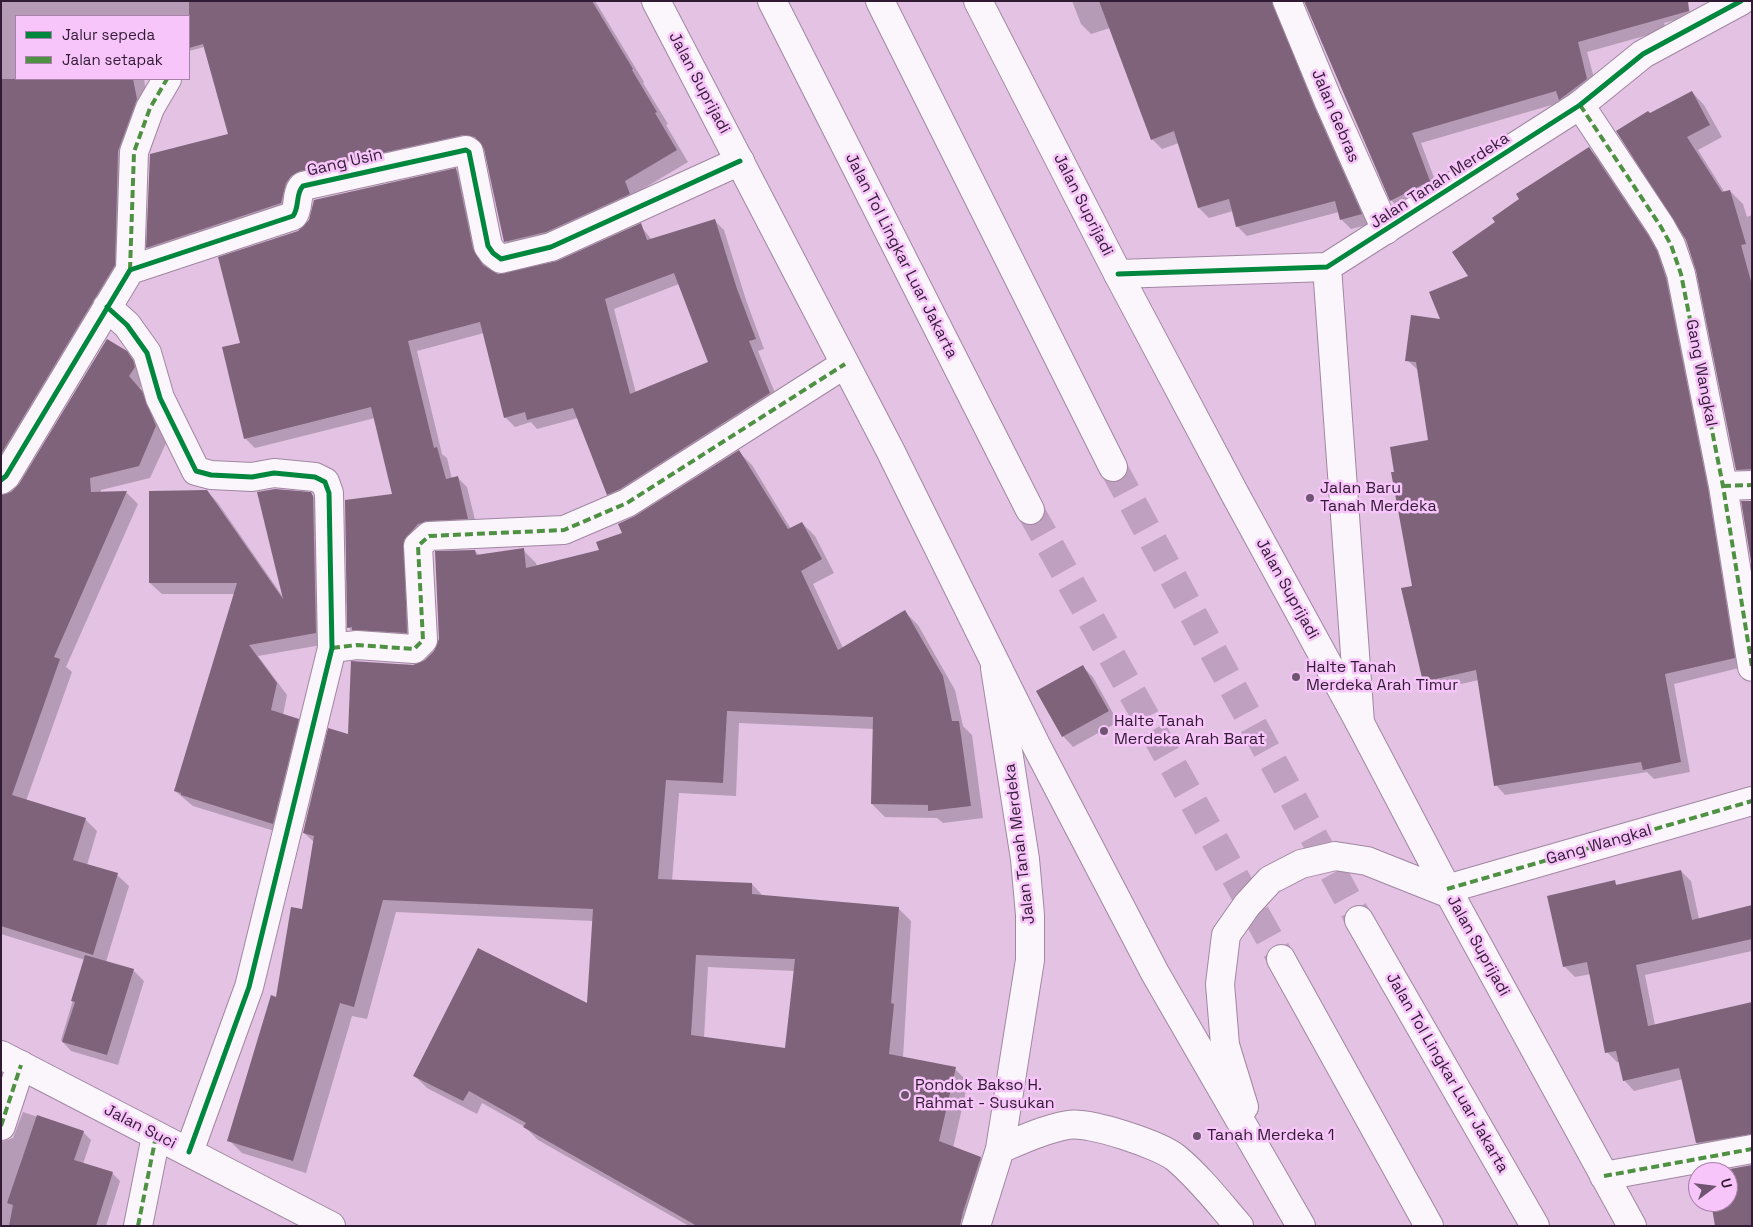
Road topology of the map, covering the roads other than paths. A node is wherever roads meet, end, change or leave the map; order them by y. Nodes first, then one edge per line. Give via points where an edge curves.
1 (656, 1) edge
2 (772, 1) edge
3 (880, 1) edge
4 (978, 1) edge
5 (1287, 1) edge
6 (1741, 1) edge
7 (167, 80) edge
8 (1580, 105) junction
9 (740, 161) junction
10 (1386, 230) junction
11 (1327, 268) junction
12 (130, 270) junction
13 (1118, 274) junction
14 (107, 307) junction
15 (846, 364) junction
16 (1113, 466) tunnel mouth
17 (1, 480) edge
18 (1752, 485) edge
19 (1723, 486) junction
20 (1030, 510) tunnel mouth
21 (332, 648) junction
22 (993, 657) junction
23 (1752, 667) edge
24 (1360, 723) junction
25 (1752, 801) edge
26 (1448, 892) junction
27 (1358, 920) tunnel mouth
28 (1281, 959) tunnel mouth
29 (11, 1060) edge
30 (1, 1126) edge
31 (156, 1136) junction
32 (1752, 1149) edge
33 (1000, 1150) junction
34 (1258, 1151) junction
35 (189, 1152) junction
36 (1604, 1176) junction
37 (138, 1226) edge
38 (331, 1226) edge
39 (976, 1226) edge
40 (1239, 1226) edge
41 (1301, 1226) edge
42 (1428, 1226) edge
43 (1535, 1226) edge
44 (1632, 1226) edge

1 - 9 main road, Jalan Suprijadi
2 - 20 main road, Jalan Tol Lingkar Luar Jakarta
3 - 16 main road
4 - 13 main road, Jalan Suprijadi
5 - 10 main road, Jalan Gebras
6 - 8 main road, Jalan Tanah Merdeka via 1643,54
7 - 12 main road via 150,108 134,152
8 - 10 main road, Jalan Tanah Merdeka
8 - 19 main road, Gang Wangkal via 1662,226 1671,245 1681,274
9 - 12 main road, Gang Usin via 551,247 501,259 488,246 469,152 464,150 302,186 293,216
9 - 15 main road, Jalan Suprijadi
10 - 11 main road, Jalan Tanah Merdeka
11 - 13 main road
11 - 24 main road
12 - 14 main road
13 - 24 main road, Jalan Suprijadi
14 - 17 main road
14 - 21 main road via 147,352 160,398 196,471 252,477 274,473 315,477 325,482 329,493
15 - 21 main road via 627,503 564,530 429,536 418,546 423,640 414,649 357,645
15 - 22 main road, Jalan Suprijadi
18 - 19 main road
19 - 23 main road, Gang Wangkal
21 - 35 main road via 249,987
22 - 33 main road, Jalan Tanah Merdeka via 1015,789 1030,915 1030,960
22 - 34 main road, Jalan Suprijadi via 1154,973
24 - 26 main road, Jalan Suprijadi
25 - 26 main road, Gang Wangkal
26 - 34 main road via 1367,861 1335,856 1301,864 1270,880 1247,905 1226,935 1220,984 1225,1045
26 - 36 main road, Jalan Suprijadi
27 - 43 main road, Jalan Tol Lingkar Luar Jakarta
28 - 42 main road
29 - 30 main road
29 - 31 main road, Jalan Suci
31 - 35 main road, Jalan Suci
31 - 37 main road
32 - 36 main road
33 - 39 main road, Jalan Tanah Merdeka
33 - 40 main road via 1070,1124 1116,1131 1175,1157
34 - 41 main road, Jalan Suprijadi
35 - 38 main road, Jalan Suci
36 - 44 main road, Jalan Suprijadi

